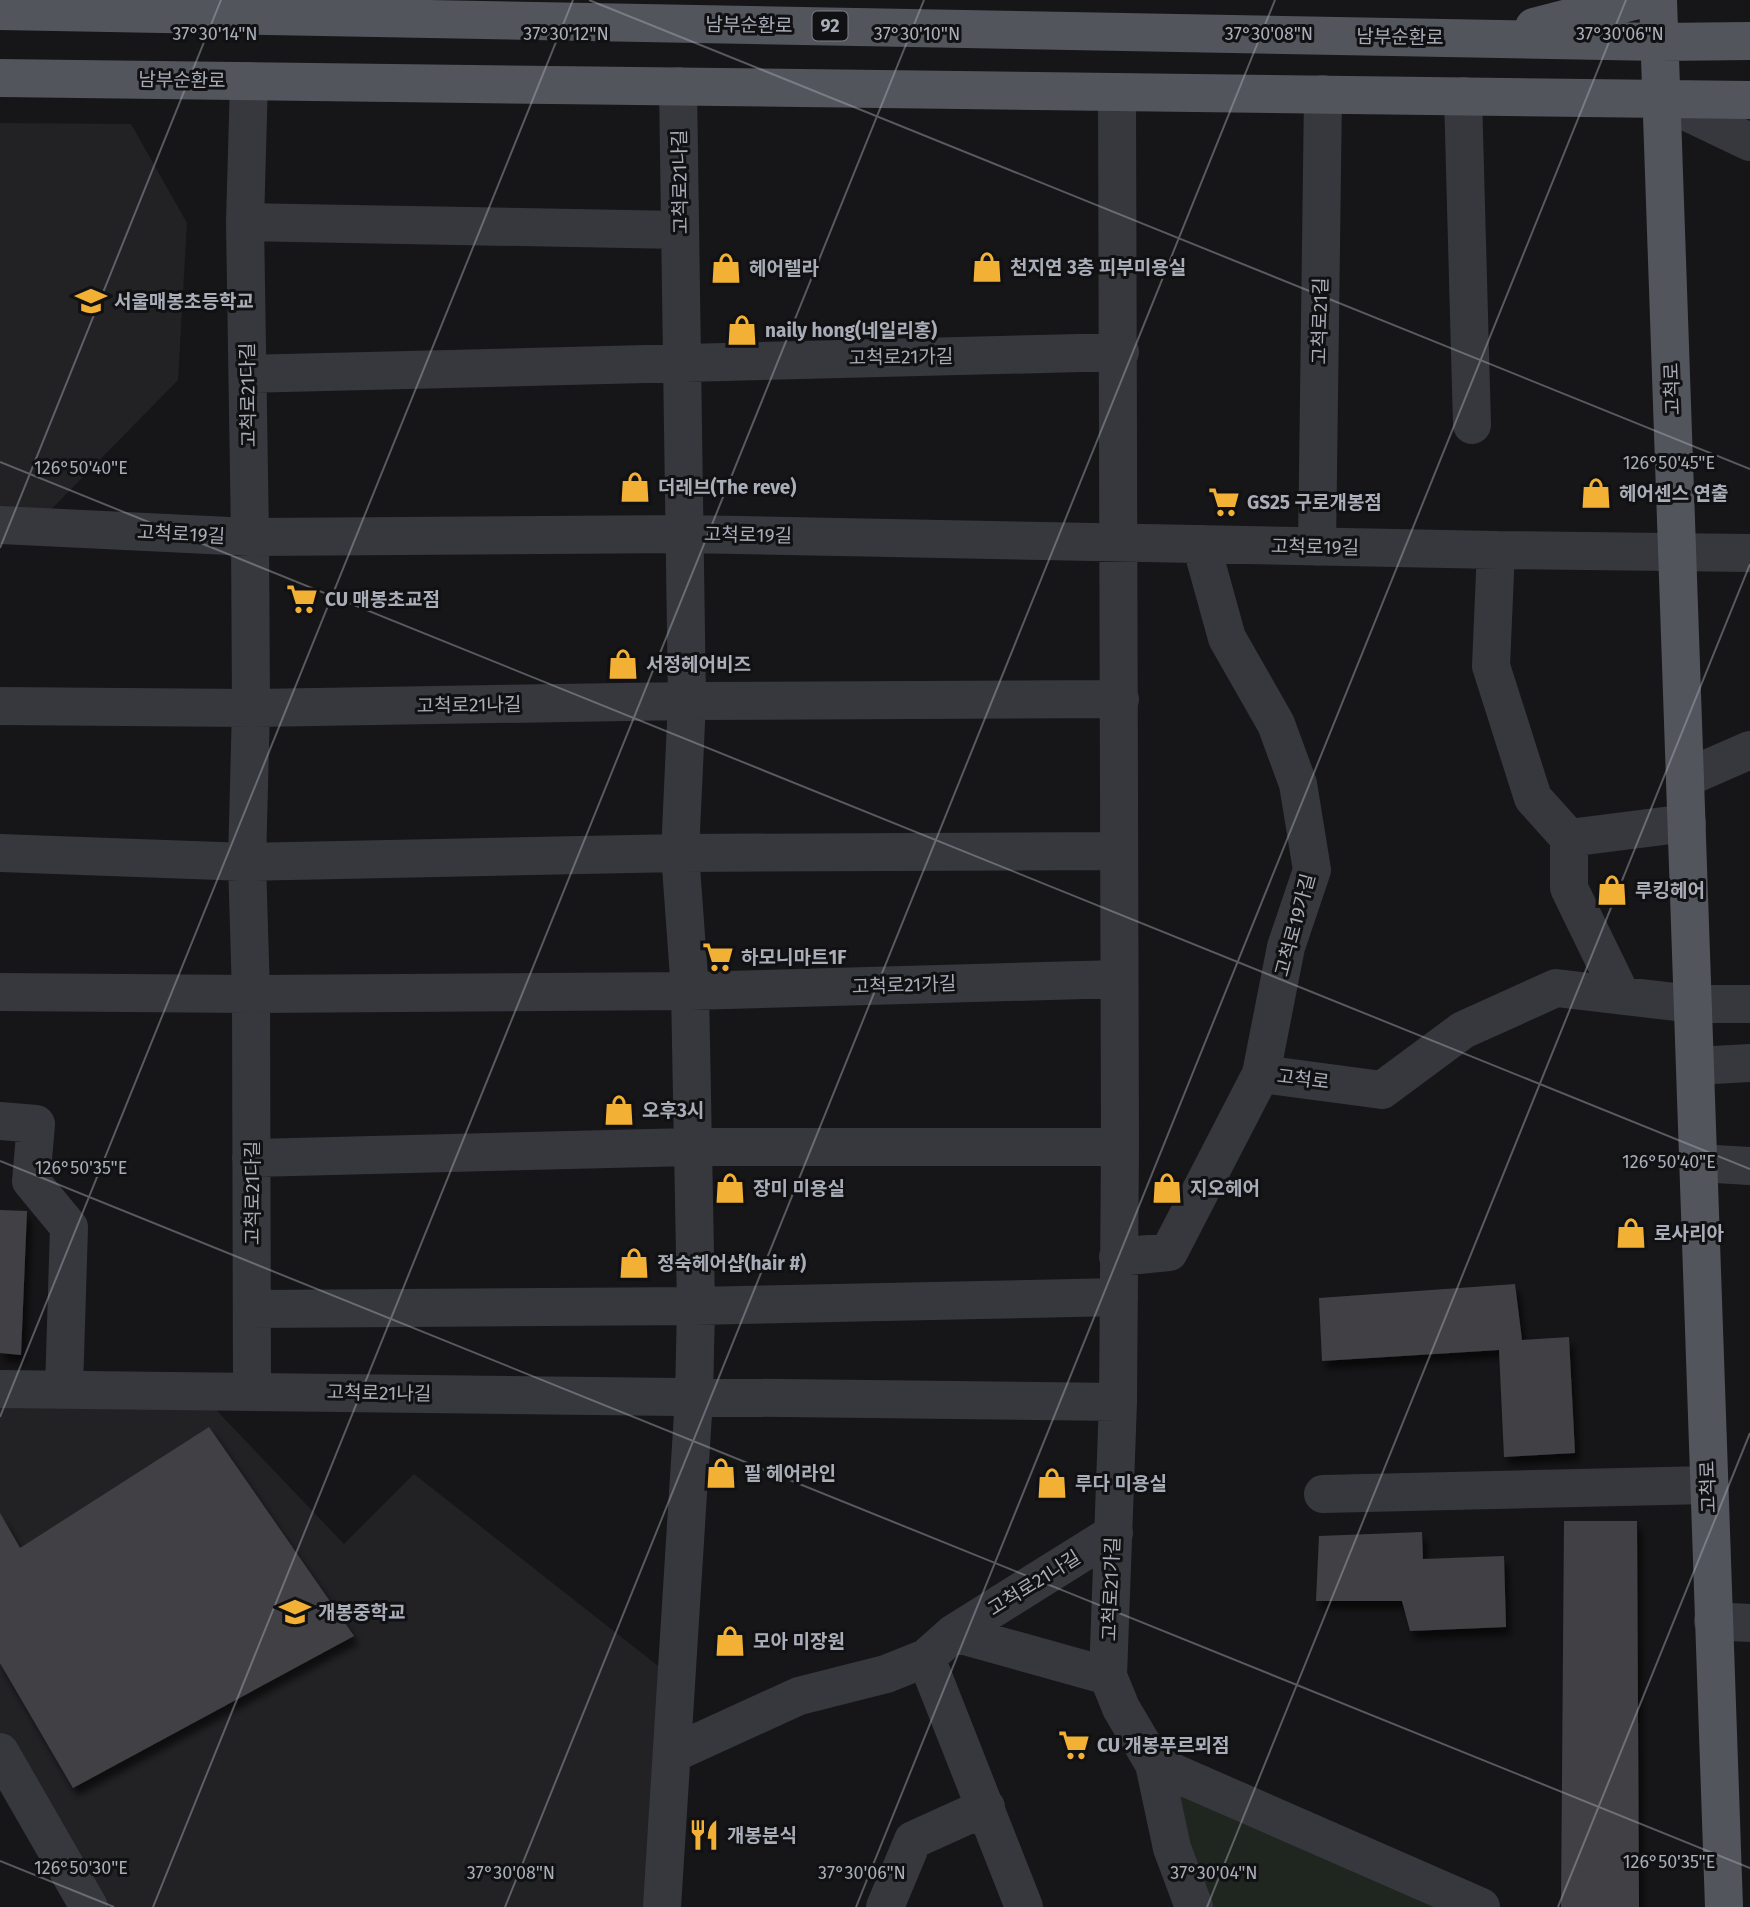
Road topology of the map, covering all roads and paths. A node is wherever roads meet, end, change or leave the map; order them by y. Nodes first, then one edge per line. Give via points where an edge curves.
1 (1637, 0) edge
2 (1658, 0) edge
3 (0, 11) edge
4 (1489, 39) junction
5 (1750, 41) edge
6 (1660, 42) junction
7 (0, 78) edge
8 (249, 81) junction
9 (678, 86) junction
10 (1117, 92) junction
11 (1323, 94) junction
12 (1463, 96) junction
13 (1660, 99) junction
14 (1750, 100) edge
15 (1750, 142) edge
16 (245, 222) junction
17 (680, 230) junction
18 (1120, 352) junction
19 (682, 362) junction
20 (248, 374) junction
21 (1472, 425) dead end
22 (0, 525) edge
23 (685, 534) junction
24 (250, 537) junction
25 (1119, 543) junction
26 (1201, 544) junction
27 (1317, 547) junction
28 (1496, 550) junction
29 (1750, 553) edge
30 (1679, 554) junction
31 (1119, 699) junction
32 (687, 701) junction
33 (0, 706) edge
34 (251, 708) junction
35 (1750, 750) edge
36 (1686, 778) junction
37 (1687, 822) junction
38 (1569, 838) junction
39 (1119, 852) junction
40 (0, 853) edge
41 (680, 853) junction
42 (247, 862) junction
43 (1119, 979) junction
44 (690, 991) junction
45 (0, 992) edge
46 (251, 994) junction
47 (1620, 995) junction
48 (1693, 1004) junction
49 (1750, 1004) edge
50 (1750, 1063) edge
51 (1695, 1066) junction
52 (1261, 1074) junction
53 (0, 1121) edge
54 (691, 1147) junction
55 (1120, 1147) junction
56 (251, 1158) junction
57 (1698, 1163) junction
58 (1750, 1166) edge
59 (1118, 1257) junction
60 (1119, 1297) junction
61 (696, 1306) junction
62 (252, 1309) junction
63 (0, 1388) edge
64 (64, 1389) junction
65 (252, 1392) junction
66 (694, 1398) junction
67 (1118, 1402) junction
68 (1708, 1485) junction
69 (1323, 1494) dead end
70 (1114, 1533) junction
71 (1731, 1622) edge
72 (954, 1633) junction
73 (926, 1658) junction
74 (1108, 1676) junction
75 (0, 1752) edge
76 (672, 1754) junction
77 (1154, 1764) junction
78 (986, 1807) junction
79 (89, 1907) edge
80 (662, 1907) edge
81 (886, 1907) edge
82 (1024, 1907) edge
83 (1194, 1907) edge
84 (1481, 1907) edge
85 (1724, 1907) edge

1 - 4 main road
2 - 6 main road, 고척로
3 - 4 main road, 남부순환로 / 92
4 - 6 main road, 남부순환로 / 92
5 - 6 main road, 남부순환로 / 92
6 - 13 main road, 고척로
7 - 8 main road, 남부순환로
8 - 9 main road, 남부순환로
8 - 16 street, 고척로21다길
9 - 10 main road, 남부순환로
9 - 17 street, 고척로21나길
10 - 11 main road, 남부순환로
10 - 18 street, 고척로21가길
11 - 12 main road, 남부순환로
11 - 27 street, 고척로21길
12 - 13 main road, 남부순환로
12 - 21 street
13 - 14 main road, 남부순환로
13 - 15 street
13 - 30 main road, 고척로
16 - 17 street
16 - 20 street, 고척로21다길
17 - 19 street, 고척로21나길
18 - 19 street, 고척로21가길
18 - 25 street, 고척로21가길
19 - 20 street
19 - 23 street, 고척로21나길
20 - 24 street, 고척로21다길
22 - 24 street, 고척로19길
23 - 24 street, 고척로19길
23 - 25 street, 고척로19길
23 - 32 street, 고척로21나길
24 - 34 street, 고척로21다길
25 - 26 street, 고척로19길
25 - 31 street, 고척로21가길
26 - 27 street, 고척로19길
26 - 52 street, 고척로19가길 via 1227,638 1276,724 1298,784 1312,870 1286,947
27 - 28 street, 고척로19길
28 - 30 street, 고척로19길
28 - 38 street via 1490,666 1533,798
29 - 30 street, 고척로19길
30 - 36 main road, 고척로
31 - 32 street
31 - 39 street, 고척로21가길
32 - 34 street, 고척로21나길
32 - 41 street, 고척로21나길
33 - 34 street
34 - 42 street, 고척로21다길
35 - 36 street
36 - 37 main road, 고척로
37 - 38 street
37 - 48 main road, 고척로
38 - 47 street via 1569,888
39 - 41 street
39 - 43 street, 고척로21가길
40 - 42 street
41 - 42 street
41 - 44 street, 고척로21나길
42 - 46 street, 고척로21다길
43 - 44 street, 고척로21가길
43 - 55 street, 고척로21가길
44 - 46 street
44 - 54 street, 고척로21나길
45 - 46 street
46 - 56 street, 고척로21다길
47 - 48 street, 고척로
47 - 52 street, 고척로 via 1556,988 1463,1030 1382,1090
48 - 49 street
48 - 51 main road, 고척로
50 - 51 street
51 - 57 main road, 고척로
52 - 59 street, 고척로19가길 via 1169,1252
53 - 64 street via 36,1124 31,1181 69,1227
54 - 55 street
54 - 56 street
54 - 61 street, 고척로21나길
55 - 59 street, 고척로21가길
56 - 62 street, 고척로21다길
57 - 58 street
57 - 68 main road, 고척로
59 - 60 street, 고척로21가길
60 - 61 street
60 - 67 street, 고척로21가길
61 - 62 street
61 - 66 street, 고척로21나길
62 - 65 street, 고척로21다길
63 - 64 street, 고척로21나길
64 - 65 street, 고척로21나길
65 - 66 street, 고척로21나길
66 - 67 street
66 - 76 street, 고척로21나길
67 - 70 street, 고척로21가길
68 - 69 street
68 - 71 main road, 고척로
70 - 72 street, 고척로21나길
70 - 74 street, 고척로21가길
71 - 85 main road, 고척로
72 - 73 street, 고척로21나길
72 - 74 street, 고척로21나길
73 - 76 street, 고척로21나길 via 886,1674 799,1696
73 - 78 street
74 - 77 street, 고척로21가길
75 - 79 street
76 - 80 street, 고척로21나길
77 - 83 street, 고척로21가길 via 1172,1848
77 - 84 street
78 - 81 street via 913,1840
78 - 82 street

